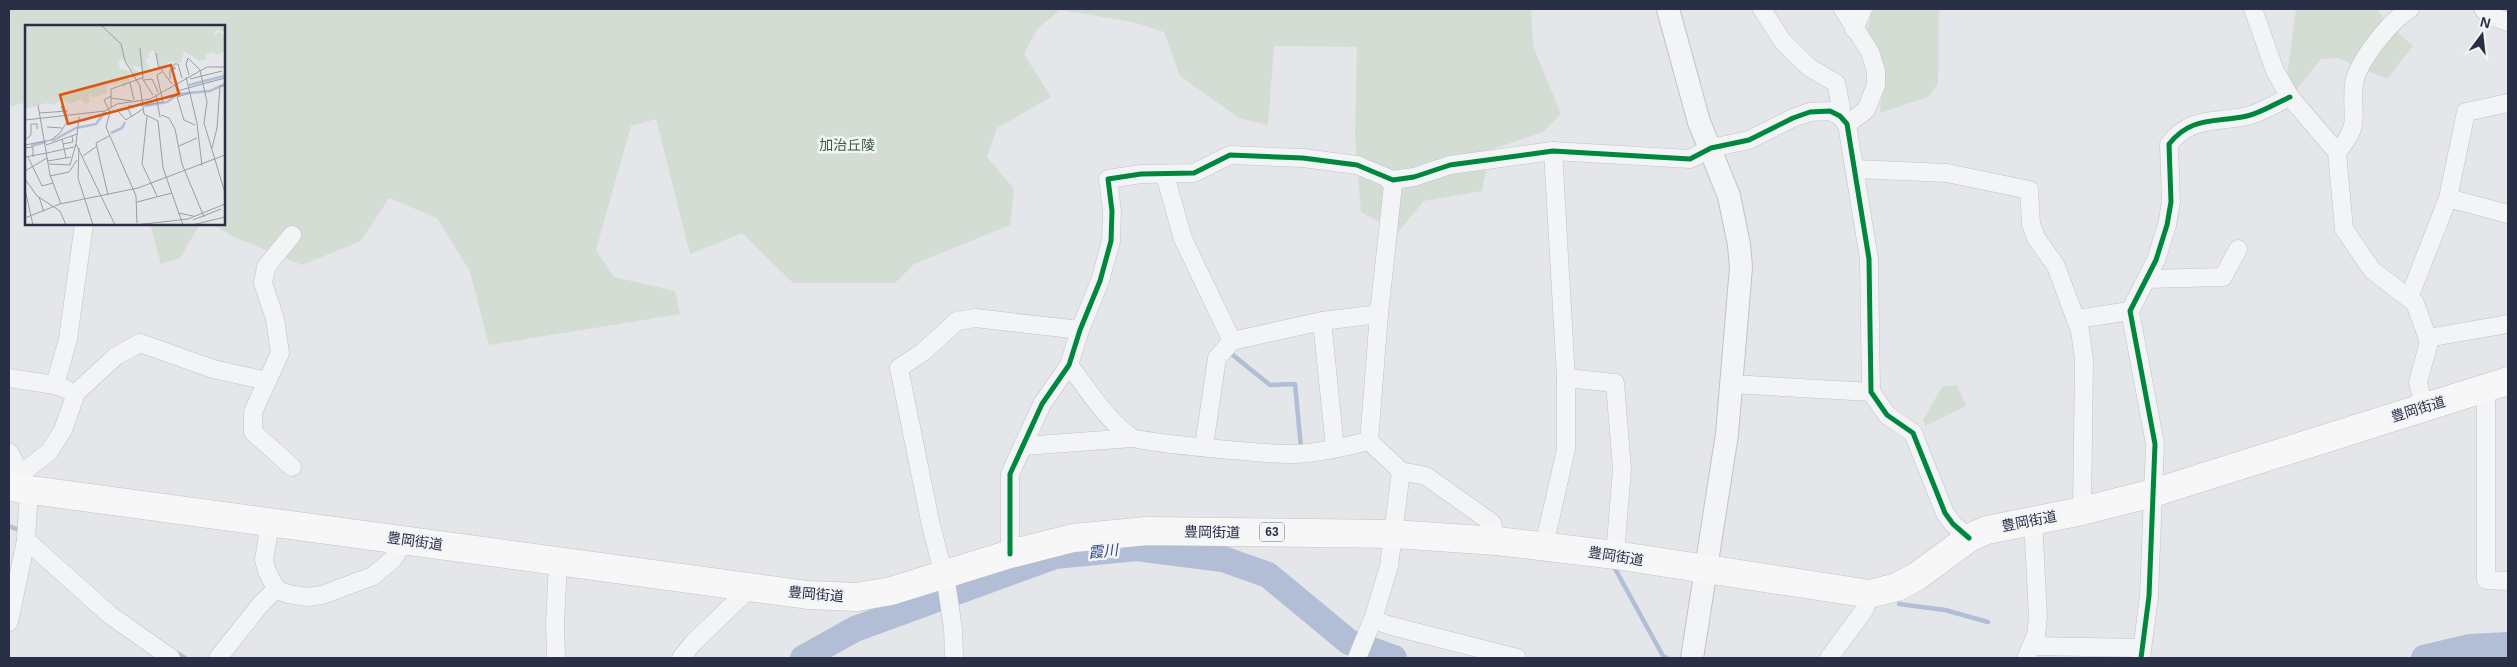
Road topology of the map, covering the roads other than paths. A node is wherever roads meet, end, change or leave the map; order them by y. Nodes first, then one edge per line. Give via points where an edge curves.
1 (1668, 9) edge
2 (1762, 9) edge
3 (1843, 9) edge
4 (1863, 9) edge
5 (2253, 9) edge
6 (2410, 9) edge
7 (2483, 9) edge
8 (2508, 22) edge
9 (1854, 29) junction
10 (2290, 97) junction
11 (2508, 103) edge
12 (1843, 120) junction
13 (1711, 148) junction
14 (1553, 151) junction
15 (2337, 152) junction
16 (1854, 169) junction
17 (1165, 175) junction
18 (1388, 179) junction
19 (2448, 198) junction
20 (2508, 214) edge
21 (84, 225) edge
22 (292, 235) dead end
23 (2238, 249) dead end
24 (2147, 279) junction
25 (2409, 298) junction
26 (2130, 311) junction
27 (1378, 314) junction
28 (2077, 320) junction
29 (1322, 322) junction
30 (2508, 324) edge
31 (1080, 330) junction
32 (2427, 338) junction
33 (1232, 341) junction
34 (1069, 365) junction
35 (9, 378) edge
36 (1566, 378) junction
37 (267, 381) junction
38 (1731, 384) junction
39 (55, 385) junction
40 (2497, 385) edge
41 (1871, 392) junction
42 (76, 393) junction
43 (2424, 408) junction
44 (1132, 438) junction
45 (1369, 442) junction
46 (1024, 446) junction
47 (1204, 446) junction
48 (1336, 448) junction
49 (9, 452) edge
50 (292, 467) dead end
51 (1401, 471) junction
52 (19, 484) edge
53 (2153, 493) junction
54 (2082, 511) junction
55 (2033, 520) junction
56 (270, 523) junction
57 (1394, 534) junction
58 (1969, 538) junction
59 (26, 540) junction
60 (406, 540) junction
61 (1497, 540) junction
62 (1544, 546) junction
63 (1010, 554) junction
64 (1615, 555) junction
65 (558, 562) junction
66 (1707, 570) junction
67 (2508, 581) edge
68 (945, 582) junction
69 (749, 586) junction
70 (276, 589) junction
71 (1870, 594) junction
72 (1373, 619) junction
73 (9, 622) edge
74 (2029, 652) edge
75 (2142, 653) edge
76 (171, 658) edge
77 (218, 658) edge
78 (556, 658) edge
79 (681, 658) edge
80 (954, 658) edge
81 (1358, 658) edge
82 (1516, 658) edge
83 (1692, 658) edge
84 (1829, 658) edge

1 - 13 street via 1699,122
2 - 12 street via 1784,42 1810,68 1836,83
3 - 9 street
4 - 9 street
5 - 10 street via 2274,71
6 - 15 street via 2400,15 2358,69 2351,136
7 - 8 street via 2489,15
9 - 12 street via 1870,52 1876,71 1876,85 1866,110
10 - 15 street
10 - 24 street via 2249,116 2189,126 2169,144 2171,202 2167,225
11 - 19 street via 2466,112
12 - 13 street via 1830,111 1810,112 1750,140
12 - 16 street
13 - 14 street via 1690,159
13 - 38 street via 1729,196 1741,267
14 - 18 street via 1479,160 1450,165 1414,177
14 - 36 street
15 - 25 street via 2344,229 2372,270
16 - 28 street via 1947,173 2029,190 2031,224 2036,238 2056,266
16 - 41 street via 1869,259
17 - 18 street via 1194,173 1230,155 1252,154 1357,166
17 - 31 street via 1141,174 1108,179 1111,242 1100,281
17 - 33 street via 1184,239
18 - 27 street via 1393,185
19 - 20 street
19 - 25 street
21 - 39 street via 68,339
22 - 37 street via 266,267 263,283 275,319 280,353
23 - 24 street via 2223,277
24 - 26 street
25 - 32 street via 2415,303
26 - 28 street
26 - 53 street via 2155,444
27 - 29 street
27 - 45 street
28 - 54 street via 2084,360
29 - 33 street
29 - 48 street
30 - 32 street
31 - 34 street
31 - 68 street via 975,318 957,321 923,352 899,368
32 - 43 street via 2429,342 2418,382
33 - 47 street via 1217,358
34 - 44 street via 1103,409
34 - 46 street via 1042,404
35 - 39 street
36 - 62 street via 1566,449
36 - 64 street via 1615,383 1622,469
37 - 42 street via 213,369 140,343 116,356
37 - 50 street via 253,412 254,432
38 - 41 street
38 - 66 street
39 - 42 street
40 - 43 main road, 豊岡街道 / 63
40 - 67 street via 2486,580
41 - 58 street via 1887,415 1913,433 1945,513
42 - 52 street via 63,430 49,452
43 - 53 main road, 豊岡街道 / 63
44 - 46 street
44 - 47 street
45 - 48 street
45 - 51 street
46 - 63 street via 1010,474
47 - 48 street via 1292,454
49 - 52 street
51 - 57 street
51 - 61 street via 1426,476 1492,523
52 - 56 main road, 豊岡街道 / 63
52 - 59 street
53 - 54 main road, 豊岡街道 / 63
53 - 75 street via 2149,596
54 - 55 main road, 豊岡街道 / 63
55 - 58 main road, 豊岡街道 / 63 via 1988,530
55 - 74 street via 2038,617 2036,635
56 - 60 main road, 豊岡街道 / 63
56 - 70 street via 264,560
57 - 61 main road, 豊岡街道 / 63
57 - 63 main road, 豊岡街道 / 63 via 1147,530 1073,538
57 - 72 street via 1389,566
58 - 71 main road, 豊岡街道 / 63 via 1916,577 1897,587
59 - 73 street
59 - 76 street via 110,615
60 - 65 main road, 豊岡街道 / 63
60 - 70 street via 392,560 373,576 322,595 307,597
61 - 62 main road, 豊岡街道 / 63
62 - 64 main road, 豊岡街道 / 63
63 - 68 main road, 豊岡街道 / 63
64 - 66 main road, 豊岡街道 / 63
65 - 69 main road, 豊岡街道 / 63
65 - 78 street via 554,622
66 - 71 main road, 豊岡街道 / 63
66 - 83 street
68 - 69 main road, 豊岡街道 / 63 via 857,597
68 - 80 street
69 - 79 street
70 - 77 street
71 - 84 street via 1865,609
72 - 81 street
72 - 82 street
74 - 75 street

